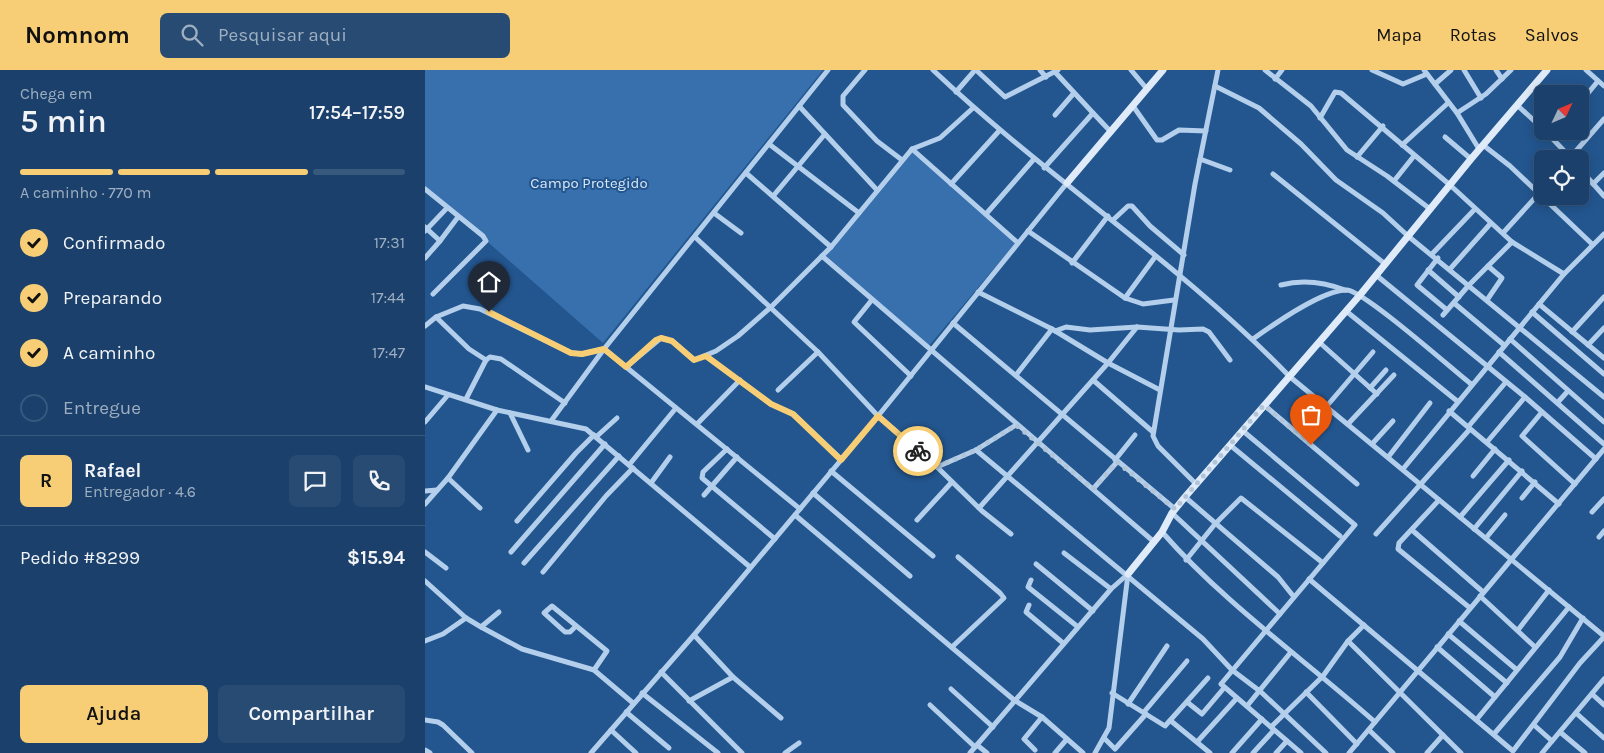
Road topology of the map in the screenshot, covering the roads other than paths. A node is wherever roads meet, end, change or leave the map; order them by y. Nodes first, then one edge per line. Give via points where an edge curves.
1 (828, 70) edge
2 (865, 70) edge
3 (933, 70) edge
4 (976, 70) edge
5 (1040, 70) edge
6 (1131, 70) edge
7 (1163, 70) edge
8 (1218, 70) edge
9 (1265, 70) edge
10 (1282, 70) edge
11 (1372, 70) edge
12 (1451, 70) edge
13 (1464, 70) edge
14 (1496, 70) edge
15 (1511, 70) edge
16 (1547, 70) edge
17 (1056, 71) edge
18 (1591, 71) edge
19 (1426, 72) edge
20 (1046, 77) junction
21 (1275, 79) junction
22 (1502, 79) junction
23 (1598, 81) junction
24 (1435, 84) junction
25 (1215, 86) junction
26 (1604, 86) edge
27 (1147, 89) junction
28 (957, 92) junction
29 (1074, 92) junction
30 (1589, 92) edge
31 (1481, 98) junction
32 (1448, 103) junction
33 (1517, 105) junction
34 (799, 106) junction
35 (1133, 106) junction
36 (973, 108) junction
37 (1093, 113) junction
38 (1457, 113) junction
39 (1055, 115) dead end
40 (1320, 118) junction
41 (1604, 119) edge
42 (1534, 121) edge
43 (1383, 126) junction
44 (999, 130) junction
45 (1206, 131) junction
46 (1111, 132) junction
47 (825, 134) junction
48 (1445, 137) dead end
49 (1553, 140) edge
50 (769, 144) junction
51 (1402, 144) junction
52 (1481, 147) junction
53 (912, 149) junction
54 (1563, 150) edge
55 (1577, 150) edge
56 (1414, 156) junction
57 (1357, 157) junction
58 (1034, 159) junction
59 (1200, 159) junction
60 (1471, 159) junction
61 (902, 160) junction
62 (797, 166) junction
63 (1045, 168) junction
64 (1229, 170) dead end
65 (746, 172) junction
66 (1604, 173) edge
67 (1273, 174) dead end
68 (1589, 179) edge
69 (1394, 181) junction
70 (1067, 183) junction
71 (951, 184) junction
72 (1593, 184) junction
73 (1450, 185) junction
74 (425, 189) edge
75 (877, 190) junction
76 (1534, 190) edge
77 (773, 195) junction
78 (1604, 196) edge
79 (1534, 199) edge
80 (1550, 205) edge
81 (447, 208) junction
82 (1430, 209) junction
83 (1475, 209) junction
84 (714, 212) junction
85 (859, 213) junction
86 (986, 214) junction
87 (1108, 216) junction
88 (458, 217) junction
89 (1113, 220) junction
90 (1491, 223) junction
91 (426, 229) edge
92 (1028, 231) junction
93 (741, 233) dead end
94 (1503, 234) junction
95 (1604, 234) edge
96 (1408, 236) junction
97 (695, 237) junction
98 (440, 241) junction
99 (1512, 242) junction
100 (1018, 243) junction
101 (1592, 244) junction
102 (831, 247) junction
103 (1432, 254) junction
104 (1184, 255) junction
105 (822, 256) junction
106 (1155, 257) junction
107 (425, 258) edge
108 (1438, 258) junction
109 (1072, 263) junction
110 (1385, 264) junction
111 (1488, 266) junction
112 (1428, 270) junction
113 (1450, 270) junction
114 (1563, 274) junction
115 (1376, 275) junction
116 (1181, 277) junction
117 (1281, 285) dead end
118 (1469, 285) junction
119 (1346, 290) junction
120 (978, 292) junction
121 (433, 294) dead end
122 (1360, 295) junction
123 (1459, 297) junction
124 (1604, 297) edge
125 (1125, 298) junction
126 (1174, 300) junction
127 (1487, 300) junction
128 (871, 301) junction
129 (1454, 303) junction
130 (1539, 304) junction
131 (771, 307) junction
132 (1346, 311) junction
133 (1532, 312) junction
134 (436, 317) junction
135 (953, 323) junction
136 (425, 326) edge
137 (1137, 326) junction
138 (1520, 327) junction
139 (1604, 328) edge
140 (1171, 329) junction
141 (1053, 330) junction
142 (1572, 332) junction
143 (1253, 339) junction
144 (1510, 339) junction
145 (1319, 342) junction
146 (1504, 345) junction
147 (1588, 345) junction
148 (604, 349) junction
149 (818, 352) junction
150 (930, 352) junction
151 (1373, 352) dead end
152 (1499, 352) junction
153 (706, 356) junction
154 (1604, 358) edge
155 (486, 360) junction
156 (1230, 360) dead end
157 (1108, 363) junction
158 (1487, 365) junction
159 (626, 367) junction
160 (1386, 370) dead end
161 (1354, 374) junction
162 (1604, 374) edge
163 (1015, 375) junction
164 (1394, 375) dead end
165 (911, 376) junction
166 (1289, 376) junction
167 (740, 380) junction
168 (1093, 380) junction
169 (1507, 382) junction
170 (1471, 384) junction
171 (425, 387) edge
172 (1370, 388) junction
173 (779, 390) dead end
174 (1160, 390) junction
175 (1568, 391) junction
176 (1377, 394) junction
177 (448, 395) junction
178 (1525, 397) junction
179 (1604, 397) edge
180 (466, 399) junction
181 (1457, 401) junction
182 (1558, 402) junction
183 (565, 403) junction
184 (1430, 404) dead end
185 (1264, 405) junction
186 (1326, 407) junction
187 (676, 408) junction
188 (497, 410) junction
189 (1449, 411) junction
190 (1542, 412) junction
191 (511, 413) junction
192 (1063, 414) junction
193 (878, 416) junction
194 (617, 418) dead end
195 (551, 421) junction
196 (1393, 421) dead end
197 (425, 422) edge
198 (1604, 422) edge
199 (697, 424) junction
200 (1348, 424) junction
201 (1016, 425) junction
202 (1469, 428) junction
203 (1243, 431) junction
204 (1153, 432) junction
205 (1135, 435) dead end
206 (595, 436) junction
207 (1036, 442) junction
208 (1487, 442) junction
209 (605, 444) junction
210 (1372, 444) junction
211 (1230, 445) junction
212 (1604, 448) edge
213 (727, 449) junction
214 (1495, 449) junction
215 (528, 450) dead end
216 (976, 450) junction
217 (619, 456) junction
218 (1389, 456) junction
219 (670, 457) dead end
220 (737, 457) junction
221 (1596, 459) junction
222 (841, 460) junction
223 (1509, 460) junction
224 (1116, 461) junction
225 (631, 466) junction
226 (937, 467) junction
227 (1403, 469) junction
228 (831, 471) junction
229 (1522, 472) junction
230 (1007, 476) junction
231 (1473, 476) dead end
232 (448, 478) junction
233 (952, 482) junction
234 (1535, 482) junction
235 (651, 483) junction
236 (1419, 483) junction
237 (1196, 484) junction
238 (1357, 484) dead end
239 (1575, 484) junction
240 (712, 487) junction
241 (1093, 489) junction
242 (437, 490) junction
243 (425, 491) edge
244 (813, 493) junction
245 (704, 495) dead end
246 (1185, 497) junction
247 (1522, 498) dead end
248 (1604, 498) edge
249 (1439, 500) junction
250 (425, 504) edge
251 (1559, 504) junction
252 (480, 508) dead end
253 (979, 508) junction
254 (800, 509) junction
255 (1174, 511) junction
256 (1592, 512) dead end
257 (795, 515) junction
258 (1505, 515) dead end
259 (1460, 517) junction
260 (917, 520) dead end
261 (517, 521) dead end
262 (1215, 524) junction
263 (1474, 529) junction
264 (1412, 530) junction
265 (1604, 531) edge
266 (1162, 532) junction
267 (1011, 534) dead end
268 (1376, 534) dead end
269 (1340, 536) dead end
270 (1599, 536) dead end
271 (1486, 538) junction
272 (775, 539) junction
273 (1201, 540) junction
274 (1153, 542) junction
275 (425, 552) edge
276 (511, 552) dead end
277 (1064, 553) dead end
278 (933, 556) dead end
279 (958, 557) dead end
280 (1186, 560) junction
281 (1513, 560) junction
282 (525, 563) dead end
283 (1323, 563) junction
284 (1037, 564) dead end
285 (750, 567) junction
286 (446, 568) dead end
287 (543, 572) dead end
288 (1128, 574) junction
289 (910, 576) dead end
290 (1309, 579) junction
291 (1031, 580) dead end
292 (425, 581) edge
293 (1111, 589) junction
294 (1549, 590) junction
295 (1481, 594) junction
296 (1294, 597) junction
297 (1029, 605) dead end
298 (1569, 606) junction
299 (1470, 608) junction
300 (1093, 611) junction
301 (499, 612) dead end
302 (1279, 614) junction
303 (466, 618) junction
304 (1583, 618) junction
305 (1459, 621) junction
306 (1364, 625) junction
307 (576, 626) junction
308 (1077, 627) junction
309 (481, 628) junction
310 (1265, 630) junction
311 (1518, 630) junction
312 (1448, 634) junction
313 (694, 635) junction
314 (1604, 636) edge
315 (425, 641) edge
316 (1348, 641) junction
317 (1063, 643) junction
318 (1167, 646) dead end
319 (952, 647) junction
320 (1437, 647) junction
321 (1535, 647) junction
322 (1291, 652) junction
323 (1187, 661) dead end
324 (594, 670) junction
325 (1232, 670) junction
326 (1517, 670) junction
327 (661, 672) junction
328 (1418, 672) junction
329 (1323, 676) junction
330 (733, 677) junction
331 (1208, 678) dead end
332 (1604, 679) edge
333 (1507, 683) junction
334 (1223, 688) junction
335 (951, 689) dead end
336 (1399, 691) junction
337 (1261, 692) junction
338 (1306, 692) junction
339 (641, 693) junction
340 (1112, 693) junction
341 (1592, 694) junction
342 (1495, 697) junction
343 (1237, 698) junction
344 (1014, 700) junction
345 (689, 701) junction
346 (1187, 702) junction
347 (633, 704) junction
348 (1128, 704) junction
349 (930, 705) dead end
350 (1604, 705) edge
351 (1247, 706) junction
352 (626, 712) junction
353 (1145, 713) junction
354 (1283, 713) junction
355 (1576, 713) junction
356 (1042, 717) junction
357 (781, 718) dead end
358 (1262, 719) junction
359 (1477, 719) junction
360 (425, 720) edge
361 (1171, 721) junction
362 (1375, 722) junction
363 (1534, 725) junction
364 (993, 728) junction
365 (1273, 728) junction
366 (611, 730) junction
367 (1369, 730) junction
368 (1560, 732) junction
369 (1494, 734) junction
370 (1443, 735) junction
371 (1104, 738) junction
372 (1604, 738) edge
373 (1067, 739) junction
374 (1287, 741) junction
375 (1552, 741) junction
376 (1197, 742) junction
377 (799, 743) dead end
378 (1357, 744) junction
379 (976, 746) junction
380 (669, 748) dead end
381 (425, 750) edge
382 (1035, 750) dead end
383 (1545, 752) edge
384 (430, 753) edge
385 (472, 753) edge
386 (591, 753) edge
387 (636, 753) edge
388 (718, 753) edge
389 (742, 753) edge
390 (785, 753) edge
391 (970, 753) edge
392 (987, 753) edge
393 (1055, 753) edge
394 (1083, 753) edge
395 (1095, 753) edge
396 (1210, 753) edge
397 (1231, 753) edge
398 (1253, 753) edge
399 (1276, 753) edge
400 (1300, 753) edge
401 (1326, 753) edge
402 (1349, 753) edge
403 (1393, 753) edge
404 (1427, 753) edge
405 (1461, 753) edge
406 (1585, 753) edge

1 - 34 street
2 - 61 street via 843,96 843,105 870,134
3 - 28 street
4 - 20 street via 1005,96
4 - 28 street
5 - 20 street
6 - 27 street
7 - 27 street
8 - 25 street
9 - 21 street
10 - 21 street
11 - 19 street via 1403,84
12 - 24 street
13 - 31 street
14 - 22 street
15 - 22 street
16 - 33 street
17 - 20 street
17 - 29 street
18 - 23 street
19 - 24 street
21 - 40 street via 1311,106
22 - 31 street
23 - 26 street
23 - 30 street
24 - 32 street
25 - 45 street
25 - 96 street via 1259,108 1336,180 1383,213
27 - 35 street
28 - 36 street
29 - 37 street
29 - 39 street
31 - 38 street
32 - 38 street
32 - 51 street
33 - 42 street
33 - 52 street
34 - 47 street
34 - 50 street
35 - 45 street via 1157,140 1179,130
35 - 46 street
36 - 44 street
36 - 53 street via 940,138
37 - 46 street
37 - 63 street
38 - 52 street
40 - 43 street via 1338,91
40 - 57 street via 1339,143
41 - 55 street
43 - 51 street
43 - 57 street
44 - 58 street
44 - 71 street
45 - 59 street
46 - 70 street
47 - 62 street
47 - 75 street
48 - 60 street
49 - 54 street
50 - 62 street
50 - 65 street
51 - 56 street
52 - 60 street
52 - 76 street via 1510,166
53 - 61 street
53 - 71 street
56 - 69 street
56 - 73 street
57 - 69 street
58 - 63 street
58 - 86 street
59 - 64 street
59 - 104 street
60 - 73 street
61 - 75 street
62 - 77 street
62 - 85 street
63 - 70 street
65 - 77 street
65 - 84 street
66 - 72 street
67 - 110 street
68 - 72 street
69 - 82 street
70 - 87 street
70 - 92 street
71 - 86 street
72 - 78 street
73 - 82 street
73 - 83 street
74 - 81 street
75 - 85 street
77 - 102 street
79 - 94 street
80 - 101 street
81 - 88 street
81 - 91 street
82 - 96 street
83 - 90 street
83 - 103 street
84 - 93 street
84 - 97 street
85 - 102 street
86 - 100 street
87 - 89 street
87 - 109 street
88 - 98 street
88 - 121 street via 486,241
89 - 104 street via 1132,206
89 - 106 street
90 - 94 street
90 - 113 street
91 - 98 street
92 - 100 street
92 - 109 street
94 - 99 street
95 - 101 street
96 - 103 street
96 - 110 street
97 - 131 street
97 - 148 street
98 - 107 street
99 - 111 street
99 - 114 street
100 - 120 street
101 - 114 street
102 - 105 street
103 - 108 street
104 - 116 street
105 - 128 street
105 - 131 street
106 - 116 street
106 - 125 street
108 - 112 street
108 - 113 street
109 - 125 street
110 - 115 street
111 - 118 street
111 - 127 street via 1502,278
112 - 123 street
112 - 129 street via 1417,285 1445,312
113 - 118 street
114 - 130 street
115 - 122 street
115 - 158 street
116 - 126 street
116 - 143 street
117 - 119 street via 1312,282
118 - 123 street
118 - 127 street
119 - 122 street
119 - 143 street via 1289,314
120 - 135 street
120 - 141 street
122 - 132 street
122 - 170 street
123 - 129 street
124 - 142 street
125 - 126 street via 1143,304
126 - 140 street
127 - 138 street
128 - 150 street
128 - 165 street via 854,322
129 - 146 street
130 - 133 street
130 - 142 street
131 - 149 street
131 - 153 street via 737,336
132 - 145 street
132 - 181 street
133 - 138 street
133 - 162 street
134 - 136 street
134 - 148 street via 463,306 480,309 571,353
134 - 155 street via 469,349
135 - 150 street
135 - 163 street
137 - 140 street
137 - 141 street
137 - 157 street
138 - 144 street
138 - 179 street
139 - 147 street
140 - 156 street via 1205,329
140 - 174 street
141 - 157 street
141 - 163 street
142 - 147 street
143 - 166 street
144 - 146 street
144 - 175 street
145 - 161 street
145 - 166 street
146 - 152 street
147 - 154 street
148 - 159 street
148 - 183 street
149 - 173 street
149 - 193 street
150 - 165 street
150 - 201 street
151 - 161 street
152 - 158 street
152 - 182 street
153 - 159 street via 694,360 672,341 661,338
153 - 167 street
155 - 180 street
155 - 183 street via 490,356 501,359
157 - 168 street
157 - 174 street
158 - 169 street
158 - 170 street
159 - 187 street
160 - 172 street
161 - 172 street
161 - 186 street
163 - 192 street
164 - 176 street
165 - 193 street
166 - 185 street
166 - 186 street
167 - 199 street
167 - 222 street via 771,404 793,414
168 - 192 street
168 - 204 street
169 - 178 street
169 - 202 street
170 - 181 street
171 - 177 street
172 - 176 street
174 - 204 street
175 - 182 street
175 - 198 street
176 - 200 street
177 - 180 street
177 - 197 street
178 - 190 street
178 - 208 street
180 - 188 street
181 - 189 street
182 - 212 street
183 - 195 street
184 - 218 street
185 - 203 street
185 - 238 street
186 - 200 street
187 - 199 street
187 - 225 street
188 - 191 street
188 - 232 street
189 - 202 street
189 - 227 street
190 - 221 street
190 - 239 street via 1522,436
191 - 195 street
191 - 215 street
192 - 207 street
192 - 224 street
193 - 222 street
193 - 226 street
194 - 206 street
195 - 206 street via 582,427
196 - 210 street
199 - 213 street
200 - 210 street
201 - 207 street
201 - 216 street
202 - 208 street
202 - 236 street
203 - 211 street
203 - 283 street via 1355,525
204 - 237 street via 1153,441
205 - 224 street
206 - 209 street
206 - 261 street via 576,453
207 - 230 street
207 - 241 street
208 - 214 street
209 - 217 street
209 - 276 street
210 - 218 street
211 - 237 street
211 - 269 street
212 - 221 street
213 - 220 street
213 - 240 street via 702,474 701,478
214 - 223 street
214 - 231 street
216 - 226 street
216 - 230 street
217 - 225 street
217 - 282 street
218 - 227 street
219 - 235 street
220 - 240 street
220 - 254 street
221 - 239 street
222 - 228 street
223 - 229 street
223 - 259 street
224 - 241 street
224 - 255 street
225 - 235 street
225 - 287 street
226 - 233 street
227 - 236 street
228 - 244 street
228 - 278 street
229 - 234 street
229 - 263 street
230 - 253 street
230 - 288 street via 1082,540
232 - 242 street
232 - 252 street
233 - 253 street
233 - 260 street
234 - 247 street
234 - 251 street
235 - 285 street
236 - 249 street
236 - 268 street
237 - 246 street
239 - 251 street
240 - 245 street
240 - 272 street
241 - 274 street
242 - 243 street
242 - 250 street
244 - 254 street
244 - 289 street
246 - 255 street
246 - 262 street
248 - 256 street
249 - 259 street
249 - 264 street
251 - 281 street
253 - 267 street
254 - 257 street
255 - 266 street
255 - 273 street
257 - 272 street
257 - 319 street
258 - 271 street
259 - 263 street
262 - 273 street
262 - 283 street via 1241,498
262 - 296 street via 1278,577
263 - 271 street
264 - 295 street
264 - 299 street via 1399,543 1398,549
265 - 270 street
266 - 274 street
266 - 280 street
271 - 281 street
272 - 285 street
273 - 280 street
273 - 302 street
274 - 288 street
275 - 286 street
277 - 293 street
279 - 319 street via 1004,597
280 - 310 street
281 - 294 street
281 - 295 street
283 - 290 street
284 - 300 street
285 - 313 street
288 - 293 street
288 - 325 street via 1203,638
288 - 340 street
290 - 296 street
290 - 306 street
291 - 308 street via 1028,587
292 - 303 street
293 - 300 street
294 - 298 street
294 - 311 street
295 - 299 street
295 - 311 street
296 - 302 street
297 - 317 street via 1026,612
298 - 304 street
298 - 321 street
299 - 305 street
300 - 308 street
301 - 309 street
302 - 310 street
303 - 309 street
303 - 315 street via 443,634
304 - 314 street
304 - 369 street via 1560,657
305 - 312 street
305 - 326 street
306 - 316 street
306 - 328 street
307 - 307 street via 552,606 544,612 565,632
307 - 324 street via 607,651
308 - 317 street
309 - 324 street via 522,649
310 - 322 street
310 - 325 street
311 - 321 street
312 - 320 street
312 - 333 street
313 - 327 street
313 - 330 street
314 - 363 street
316 - 329 street
316 - 336 street
317 - 344 street
318 - 348 street
319 - 344 street
320 - 328 street
320 - 342 street
321 - 326 street
322 - 329 street
322 - 337 street
323 - 353 street
324 - 347 street
325 - 334 street via 1221,684
325 - 337 street
326 - 333 street
327 - 339 street
327 - 345 street
328 - 336 street
328 - 359 street
329 - 338 street
329 - 362 street
330 - 345 street
330 - 357 street
331 - 346 street
332 - 341 street
333 - 342 street
334 - 343 street
334 - 346 street via 1202,714
335 - 364 street
336 - 362 street
336 - 370 street
337 - 351 street
337 - 354 street
338 - 354 street
338 - 378 street
339 - 347 street
339 - 388 street
340 - 348 street
340 - 371 street via 1109,728
341 - 350 street
341 - 355 street
342 - 359 street
343 - 351 street
343 - 376 street
344 - 356 street
344 - 364 street
345 - 389 street
346 - 361 street
347 - 352 street
348 - 353 street
349 - 379 street
351 - 358 street
352 - 366 street
352 - 380 street
353 - 361 street via 1163,725
353 - 371 street via 1115,749
354 - 365 street
354 - 401 street
355 - 368 street
355 - 372 street
356 - 373 street
356 - 382 street via 1024,739
358 - 365 street
358 - 397 street
359 - 369 street
360 - 385 street via 443,726
361 - 376 street
362 - 367 street
363 - 369 street via 1513,751
363 - 375 street
364 - 379 street
365 - 374 street
365 - 398 street
366 - 386 street
366 - 387 street
367 - 378 street
367 - 403 street
368 - 375 street
368 - 406 street
370 - 404 street
370 - 405 street
371 - 395 street
373 - 393 street
373 - 394 street
374 - 399 street
374 - 400 street
375 - 383 street
376 - 396 street
377 - 390 street
378 - 402 street
379 - 391 street
379 - 392 street
381 - 384 street

